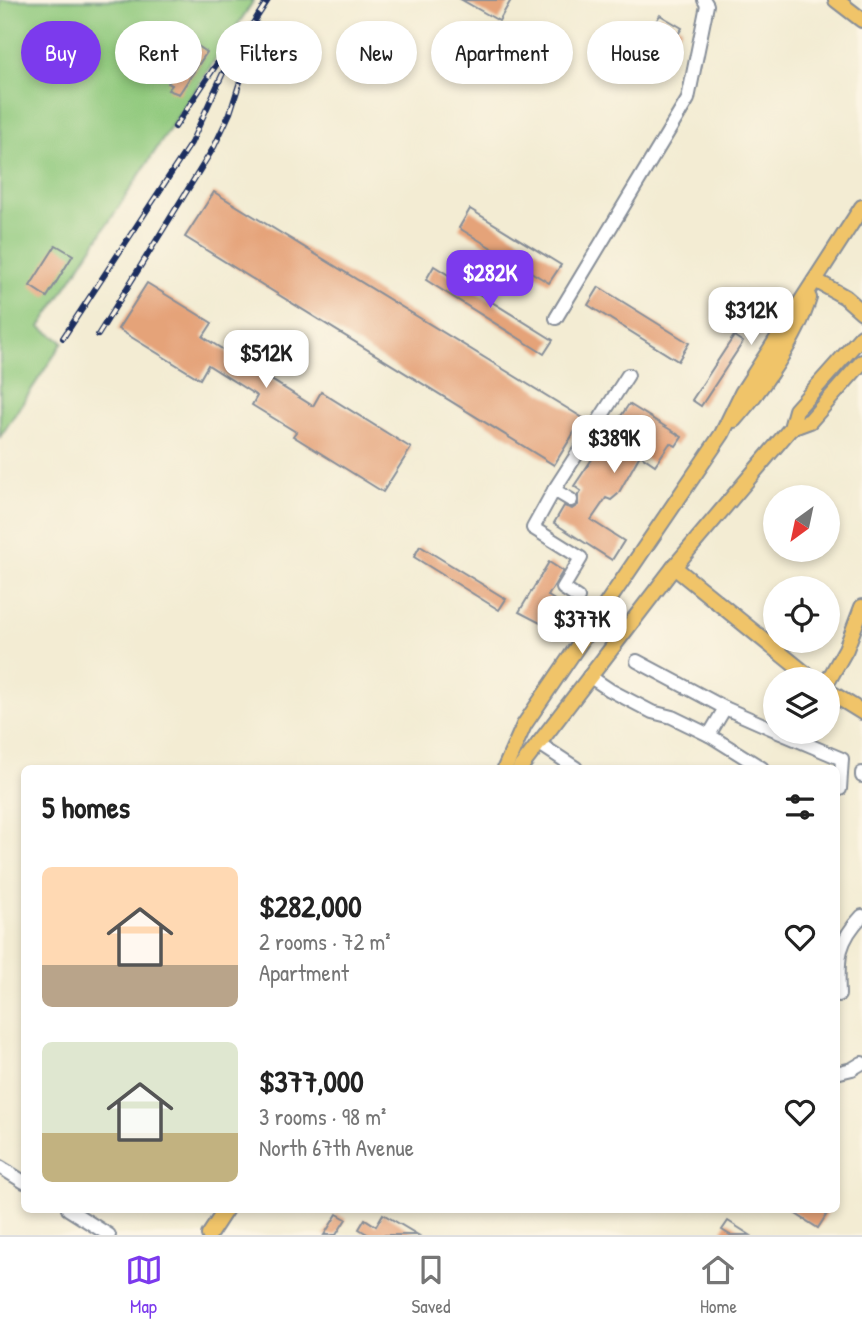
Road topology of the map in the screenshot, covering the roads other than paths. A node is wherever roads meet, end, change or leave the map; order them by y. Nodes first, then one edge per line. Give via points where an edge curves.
1 (704, 0) edge
2 (836, 0) edge
3 (862, 20) edge
4 (862, 207) edge
5 (815, 280) junction
6 (862, 312) edge
7 (556, 318) dead end
8 (862, 336) edge
9 (862, 362) edge
10 (628, 375) dead end
11 (791, 428) junction
12 (554, 490) junction
13 (571, 500) dead end
14 (674, 567) junction
15 (578, 598) dead end
16 (862, 607) edge
17 (637, 661) dead end
18 (797, 667) edge
19 (836, 667) edge
20 (589, 676) junction
21 (840, 698) edge
22 (724, 708) junction
23 (862, 712) edge
24 (763, 725) edge
25 (709, 734) junction
26 (538, 743) junction
27 (807, 744) edge
28 (506, 765) edge
29 (522, 765) edge
30 (571, 765) edge
31 (757, 765) edge
32 (840, 789) edge
33 (862, 916) edge
34 (840, 951) edge
35 (862, 1063) edge
36 (840, 1072) edge
37 (0, 1167) edge
38 (21, 1180) edge
39 (74, 1213) edge
40 (223, 1213) edge
41 (109, 1235) edge
42 (209, 1235) edge

1 - 7 street via 707,5 688,99
2 - 3 main road
4 - 5 main road
5 - 6 main road
5 - 28 main road via 742,393 722,434 524,725
8 - 11 main road via 796,410
9 - 11 main road via 810,421
10 - 12 street
11 - 14 main road
12 - 13 street
12 - 15 street via 533,528 581,558 563,588
14 - 18 main road
14 - 20 main road
16 - 19 main road
17 - 22 street
20 - 25 street via 652,712
20 - 26 main road
21 - 23 main road
22 - 24 street
22 - 25 street
25 - 31 street
26 - 29 main road
26 - 30 street
27 - 32 street via 842,759
33 - 34 street
35 - 36 street
37 - 38 street
39 - 41 street
40 - 42 main road

